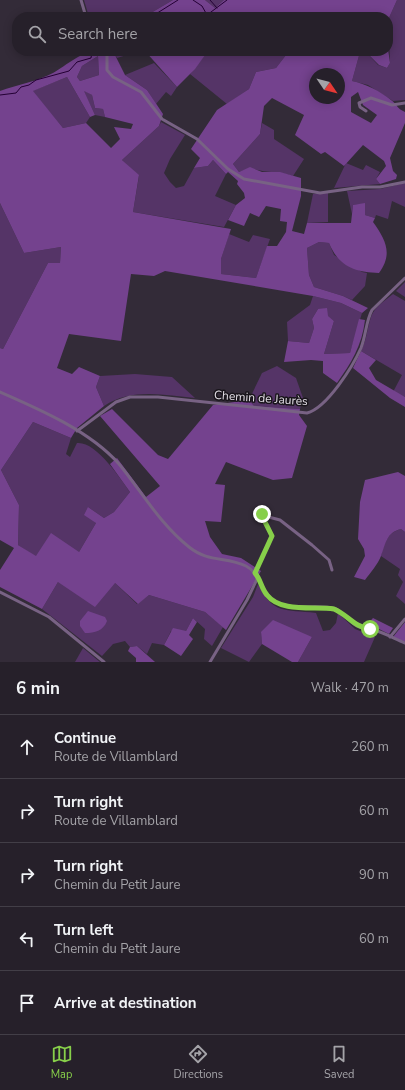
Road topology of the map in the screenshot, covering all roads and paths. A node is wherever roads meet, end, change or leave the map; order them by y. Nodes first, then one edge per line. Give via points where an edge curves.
1 (81, 0) edge
2 (85, 12) edge
3 (107, 56) edge
4 (405, 103) edge
5 (366, 111) dead end
6 (405, 182) edge
7 (405, 278) edge
8 (0, 392) edge
9 (77, 431) junction
10 (332, 570) dead end
11 (255, 573) junction
12 (258, 577) junction
13 (0, 592) edge
14 (405, 619) edge
15 (390, 637) junction
16 (405, 643) edge
17 (104, 662) edge
18 (210, 662) edge

1 - 2 street
3 - 6 street via 108,70 112,77 140,92 162,119 197,139 240,177 320,193
4 - 5 street via 392,105 370,98 359,103
7 - 9 street, Chemin de Jaurès via 372,310 353,363 326,399 311,412 158,397 130,397 116,402
8 - 9 street
9 - 11 street via 115,460 163,521 191,548 207,558 241,564
10 - 11 street via 329,560 312,545 280,520 261,514 272,536
11 - 12 street
12 - 15 street via 267,595 276,603 334,609 356,626 375,630
12 - 18 street
13 - 17 street via 49,617
14 - 15 street
15 - 16 street

